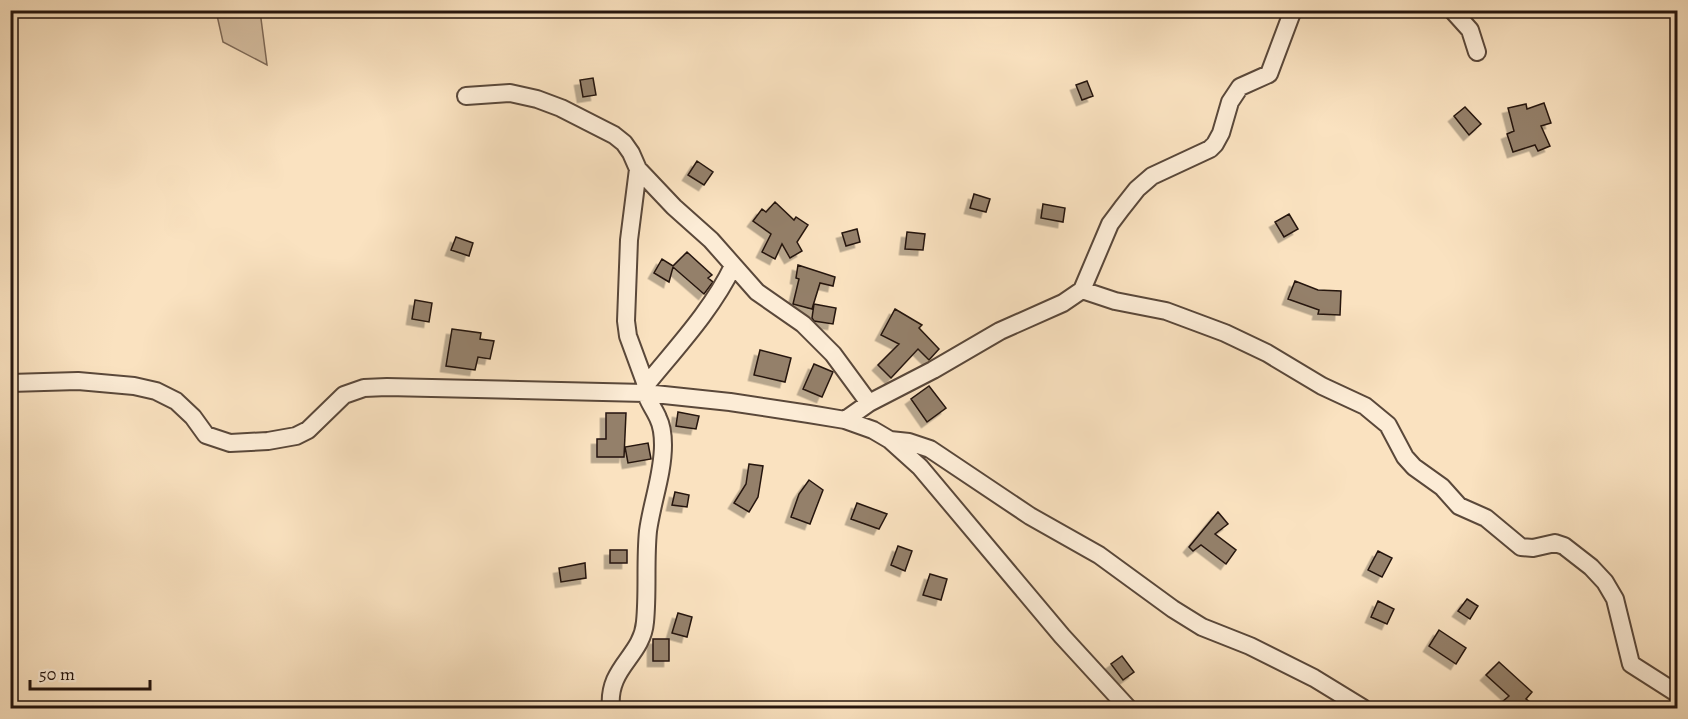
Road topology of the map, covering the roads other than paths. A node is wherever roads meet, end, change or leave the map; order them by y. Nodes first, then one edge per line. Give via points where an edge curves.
1 (1293, 10) edge
2 (1452, 10) edge
3 (1478, 52) dead end
4 (466, 96) dead end
5 (638, 169) junction
6 (733, 266) junction
7 (1082, 290) junction
8 (10, 383) edge
9 (645, 389) junction
10 (869, 403) junction
11 (845, 420) junction
12 (890, 440) junction
13 (1677, 693) edge
14 (611, 708) edge
15 (1128, 708) edge
16 (1363, 708) edge

1 - 7 street via 1269,74 1237,90 1219,139 1210,149 1152,177 1137,189 1110,224
2 - 3 street via 1470,30
4 - 5 street via 510,93 561,108 614,135 624,143
5 - 6 street
5 - 9 street via 629,240 626,321
6 - 9 street via 706,310
6 - 10 street via 757,292 803,324 833,354
7 - 10 street
7 - 13 street via 1166,311 1225,333 1371,410 1388,425 1414,467 1442,487 1459,506 1486,518 1521,547 1555,543 1591,567 1615,599 1631,664
8 - 9 street via 78,381 156,391 176,401 206,435 230,443 296,436 308,430 344,395 364,388
9 - 11 street
9 - 14 street via 658,418 663,444 646,547 645,620 640,641 612,685
10 - 11 street
11 - 12 street
12 - 15 street via 920,467
12 - 16 street via 930,449 1030,516 1099,555 1202,627 1314,678

